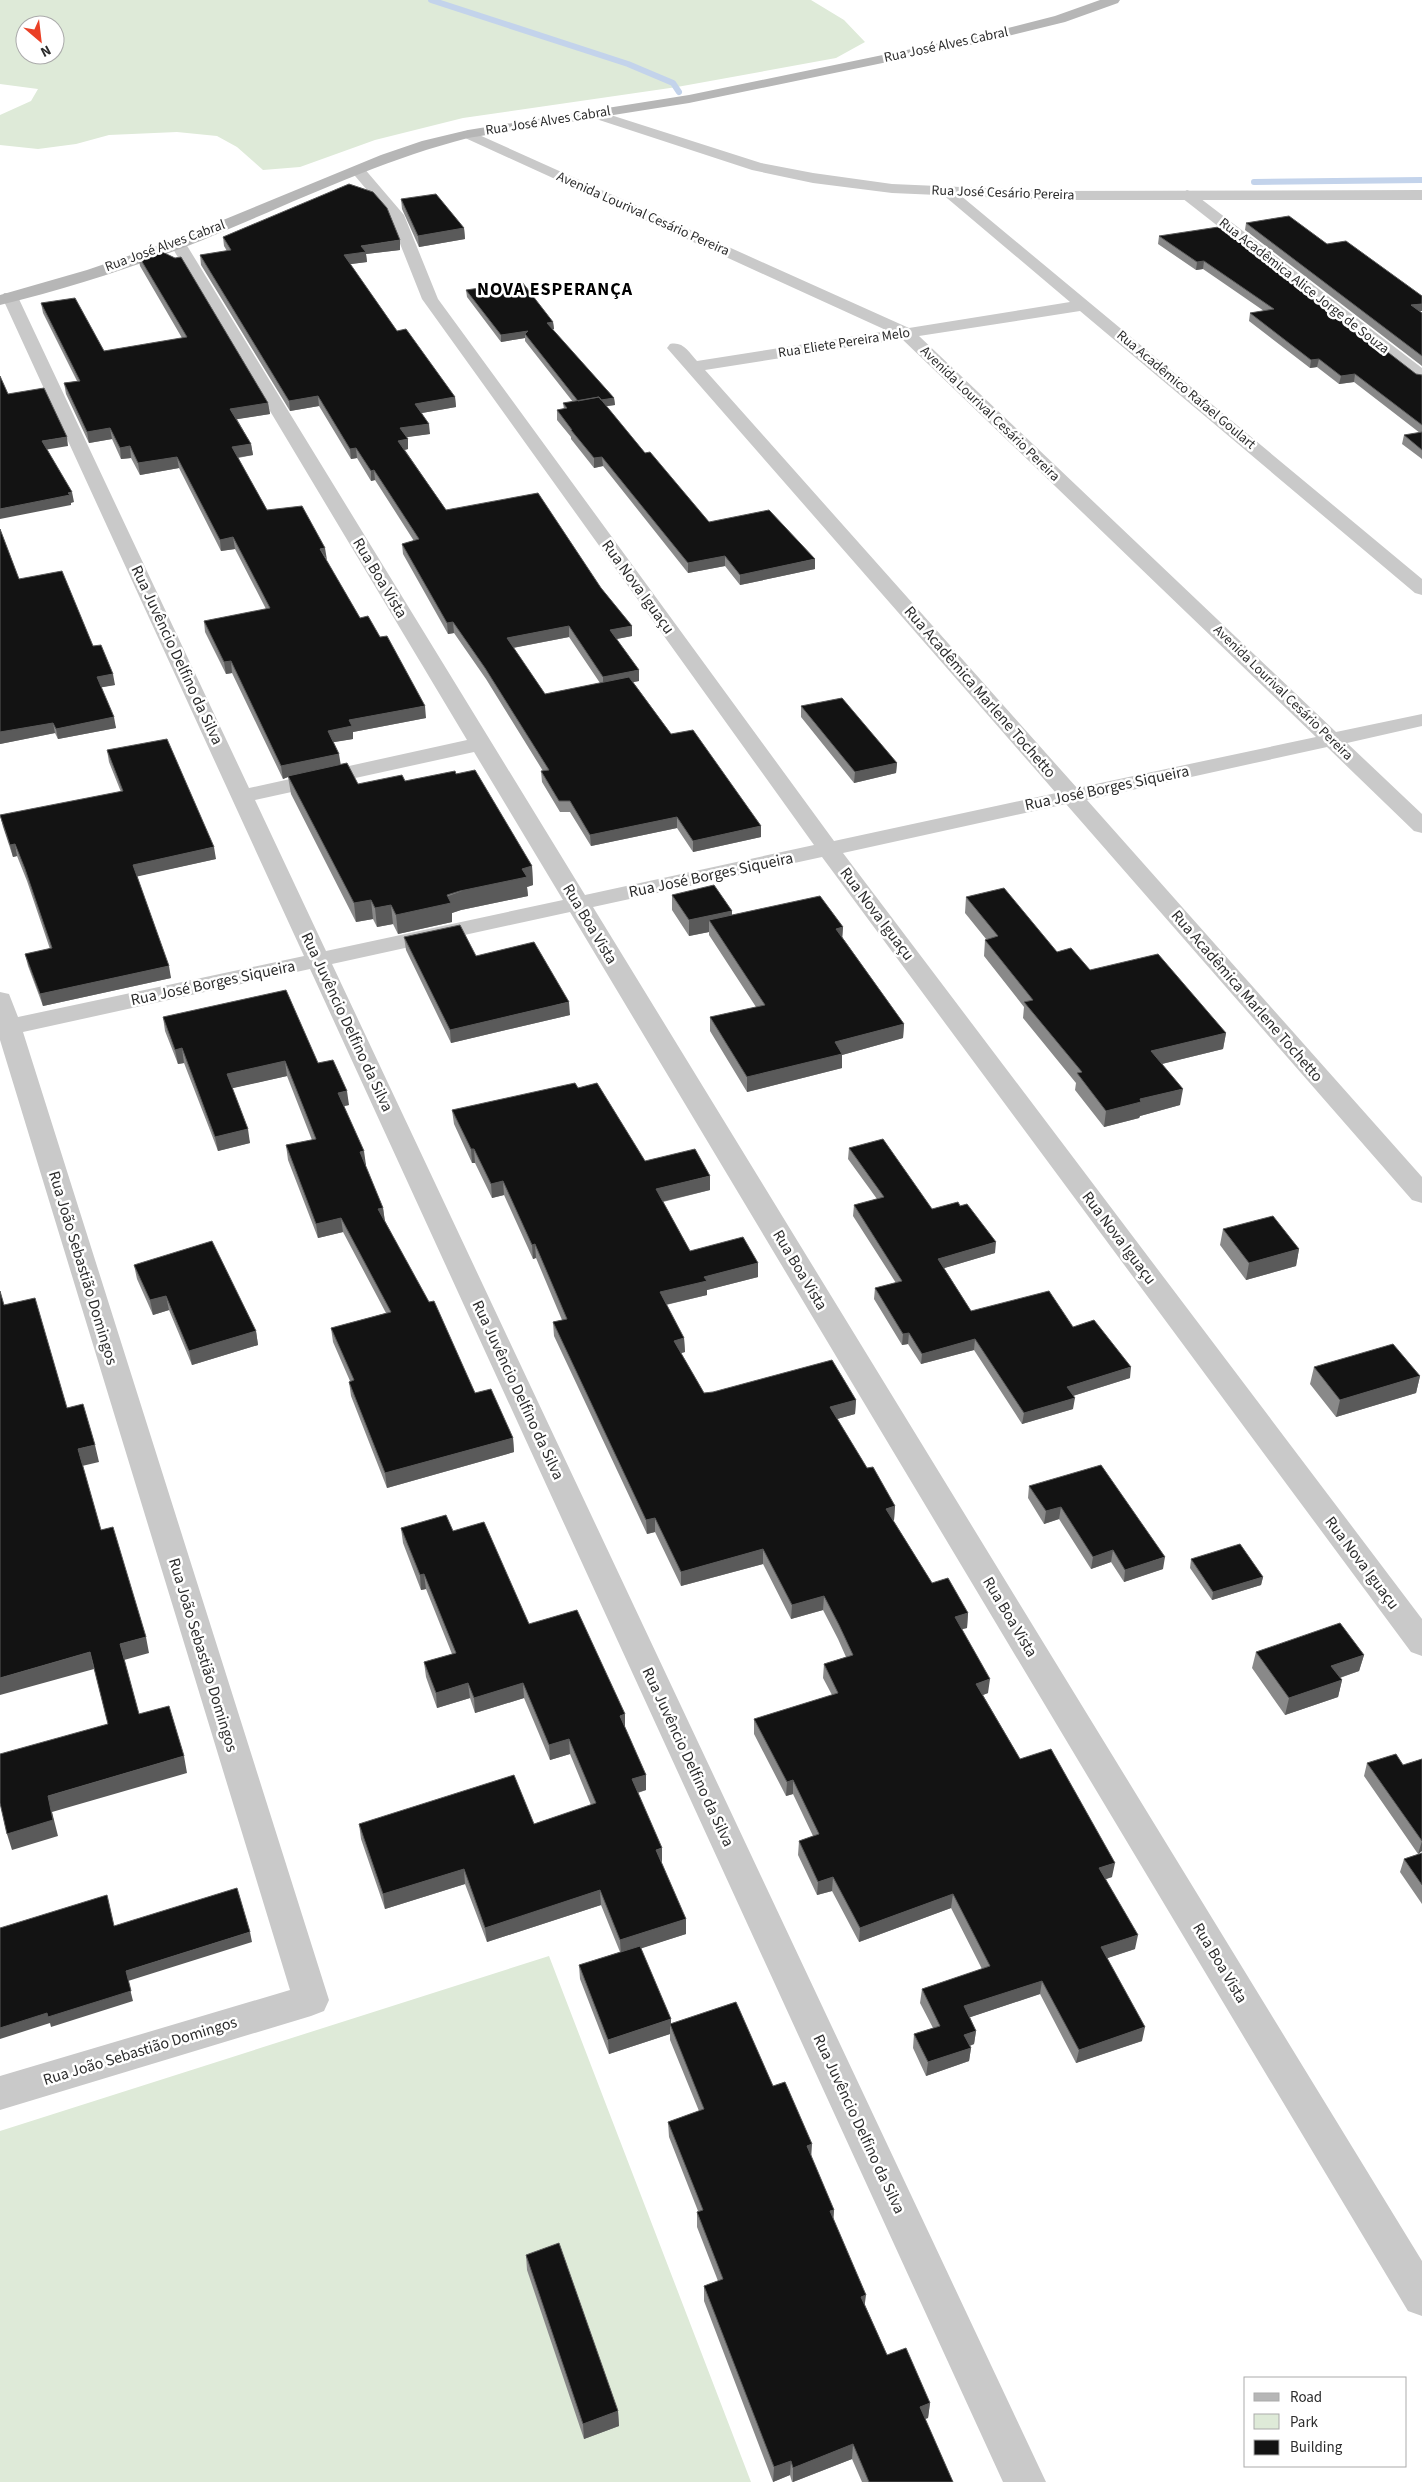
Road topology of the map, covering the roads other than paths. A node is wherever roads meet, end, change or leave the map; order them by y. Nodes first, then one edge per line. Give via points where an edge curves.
1 (1113, 0) edge
2 (595, 114) junction
3 (468, 134) junction
4 (358, 170) junction
5 (949, 193) junction
6 (1187, 195) junction
7 (1422, 195) edge
8 (178, 244) junction
9 (5, 299) edge
10 (1085, 305) junction
11 (906, 333) junction
12 (676, 348) dead end
13 (693, 367) junction
14 (1422, 377) edge
15 (1422, 589) edge
16 (1422, 720) edge
17 (1331, 740) junction
18 (481, 744) junction
19 (242, 796) junction
20 (1071, 796) junction
21 (1422, 826) edge
22 (828, 849) junction
23 (577, 904) junction
24 (318, 960) junction
25 (3, 1019) edge
26 (1422, 1194) edge
27 (1422, 1643) edge
28 (0, 2093) edge
29 (1422, 2297) edge
30 (1025, 2482) edge

1 - 2 main road, Rua José Alves Cabral via 1060,19 984,38 689,99
2 - 3 main road, Rua José Alves Cabral
2 - 5 street, Rua José Cesário Pereira via 777,171 858,184
3 - 4 main road, Rua José Alves Cabral via 427,144
3 - 11 street, Avenida Lourival Cesário Pereira
4 - 8 main road, Rua José Alves Cabral
4 - 22 street, Rua Nova Iguaçu via 396,215 430,299
5 - 6 street, Rua José Cesário Pereira
5 - 10 street, Rua Acadêmico Rafael Goulart
6 - 7 street, Rua José Cesário Pereira
6 - 14 street, Rua Acadêmica Alice Jorge de Souza
8 - 9 main road, Rua José Alves Cabral
8 - 18 street, Rua Boa Vista
9 - 19 street, Rua Juvêncio Delfino da Silva
10 - 11 street, Rua Eliete Pereira Melo
10 - 15 street, Rua Acadêmico Rafael Goulart
11 - 13 street, Rua Eliete Pereira Melo
11 - 17 street, Avenida Lourival Cesário Pereira
12 - 13 street, Rua Acadêmica Marlene Tochetto
13 - 20 street, Rua Acadêmica Marlene Tochetto
16 - 17 street, Rua José Borges Siqueira
17 - 20 street, Rua José Borges Siqueira
17 - 21 street, Avenida Lourival Cesário Pereira
18 - 19 street
18 - 23 street, Rua Boa Vista
19 - 24 street, Rua Juvêncio Delfino da Silva
20 - 22 street, Rua José Borges Siqueira
20 - 26 street, Rua Acadêmica Marlene Tochetto
22 - 23 street, Rua José Borges Siqueira
22 - 27 street, Rua Nova Iguaçu
23 - 24 street, Rua José Borges Siqueira
23 - 29 street, Rua Boa Vista
24 - 25 street, Rua José Borges Siqueira
24 - 30 street, Rua Juvêncio Delfino da Silva
25 - 28 street, Rua João Sebastião Domingos via 311,2000

